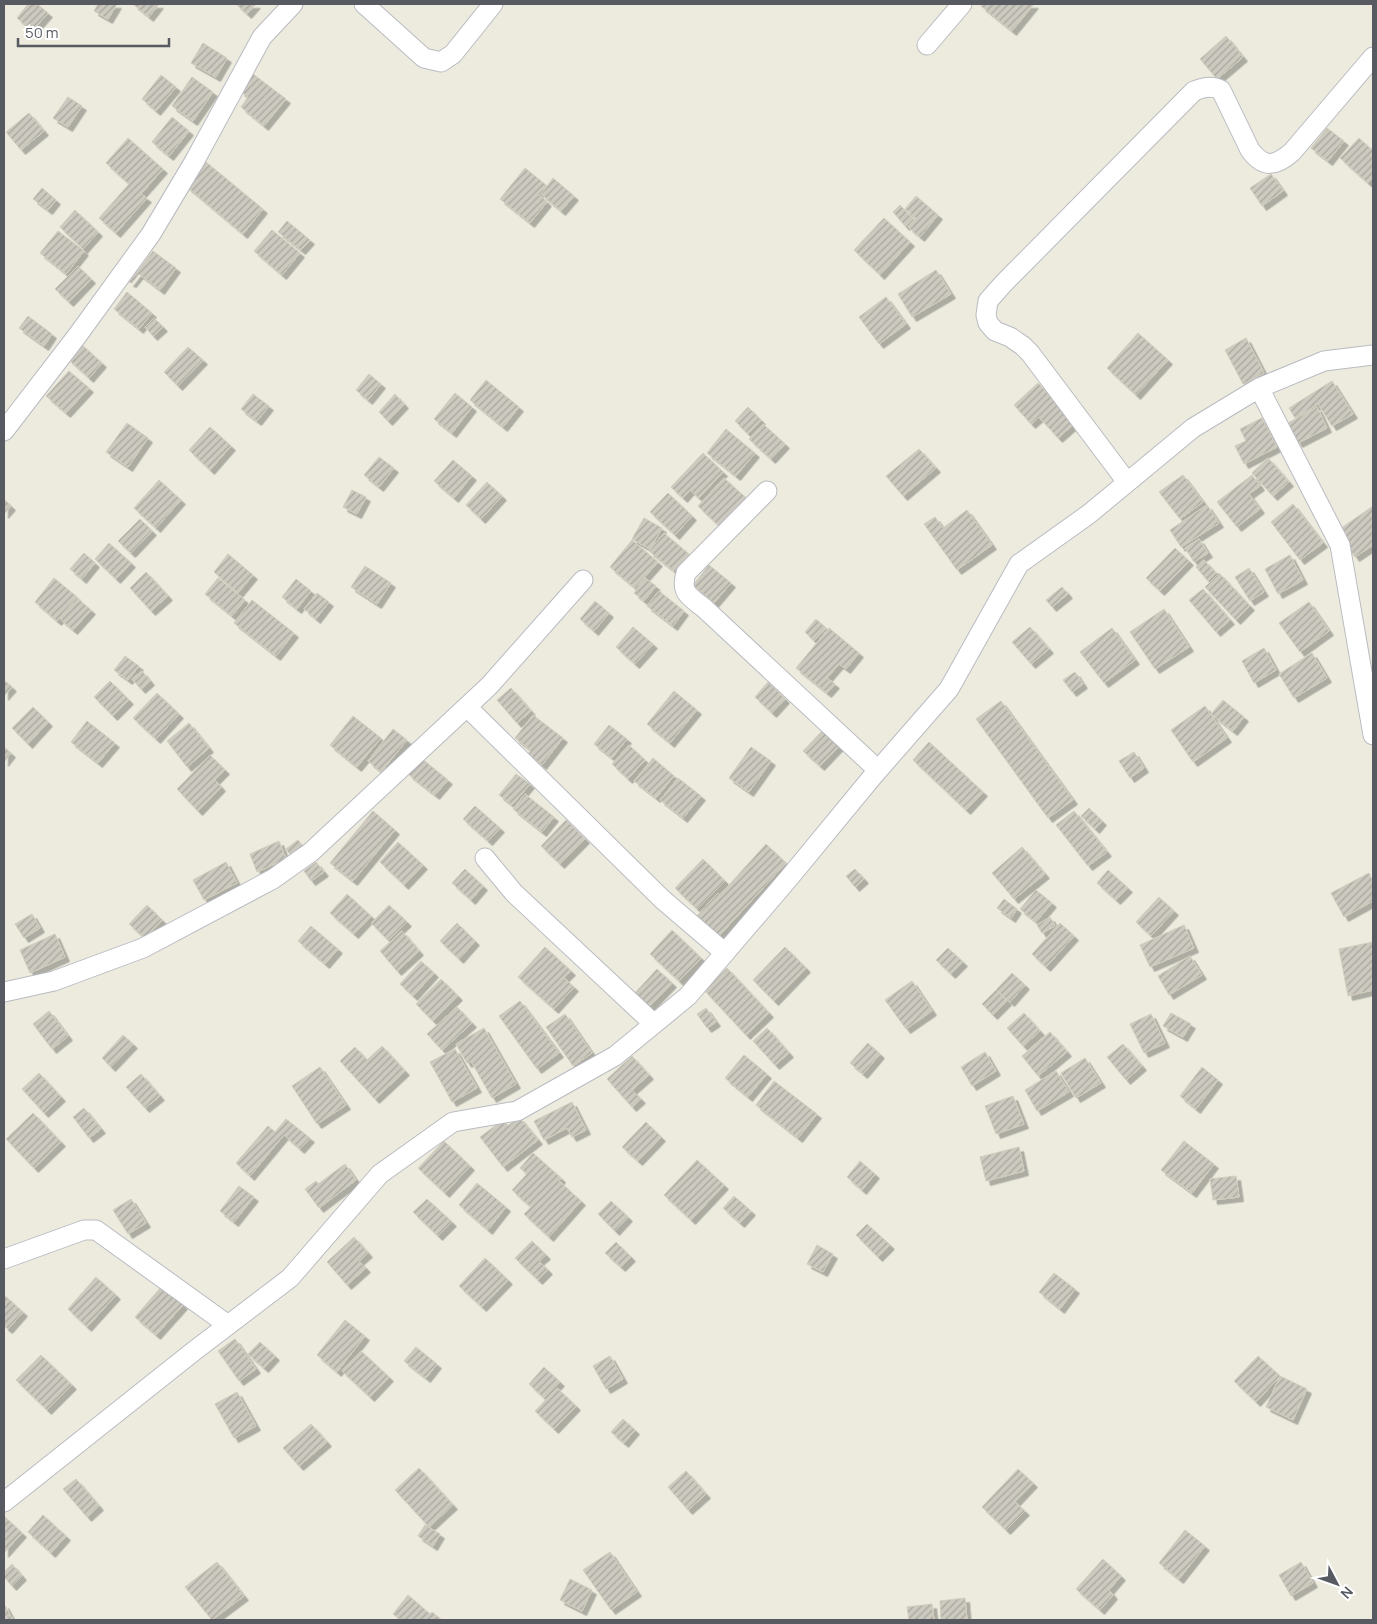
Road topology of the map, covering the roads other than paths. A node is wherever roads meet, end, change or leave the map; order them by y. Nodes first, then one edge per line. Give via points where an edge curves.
1 (293, 4) edge
2 (364, 4) edge
3 (493, 4) edge
4 (962, 4) edge
5 (927, 45) dead end
6 (1373, 57) edge
7 (1373, 355) edge
8 (1259, 388) junction
9 (4, 431) edge
10 (1128, 482) junction
11 (767, 491) dead end
12 (583, 580) dead end
13 (467, 707) junction
14 (1373, 736) edge
15 (878, 770) junction
16 (484, 858) dead end
17 (725, 953) junction
18 (4, 992) edge
19 (654, 1024) junction
20 (4, 1259) edge
21 (228, 1325) junction
22 (4, 1502) edge

1 - 9 street via 254,49 194,162 151,234
2 - 3 street via 424,58 441,62 453,54
4 - 5 street
6 - 10 street via 1292,152 1275,163 1255,157 1220,90 1207,87 1194,91 988,301 988,323 1030,353
7 - 8 street via 1324,361
8 - 10 street via 1193,428
8 - 14 street via 1340,545
10 - 15 street via 1019,564 949,689
11 - 15 street via 686,573 683,584 686,593
12 - 13 street
13 - 17 street via 662,899
13 - 18 street via 311,852 273,879 143,948 54,981
15 - 17 street
16 - 19 street via 514,893
17 - 19 street via 688,996
19 - 21 street via 615,1056 517,1111 453,1122 380,1174 290,1278
20 - 21 street via 84,1230 96,1230
21 - 22 street

